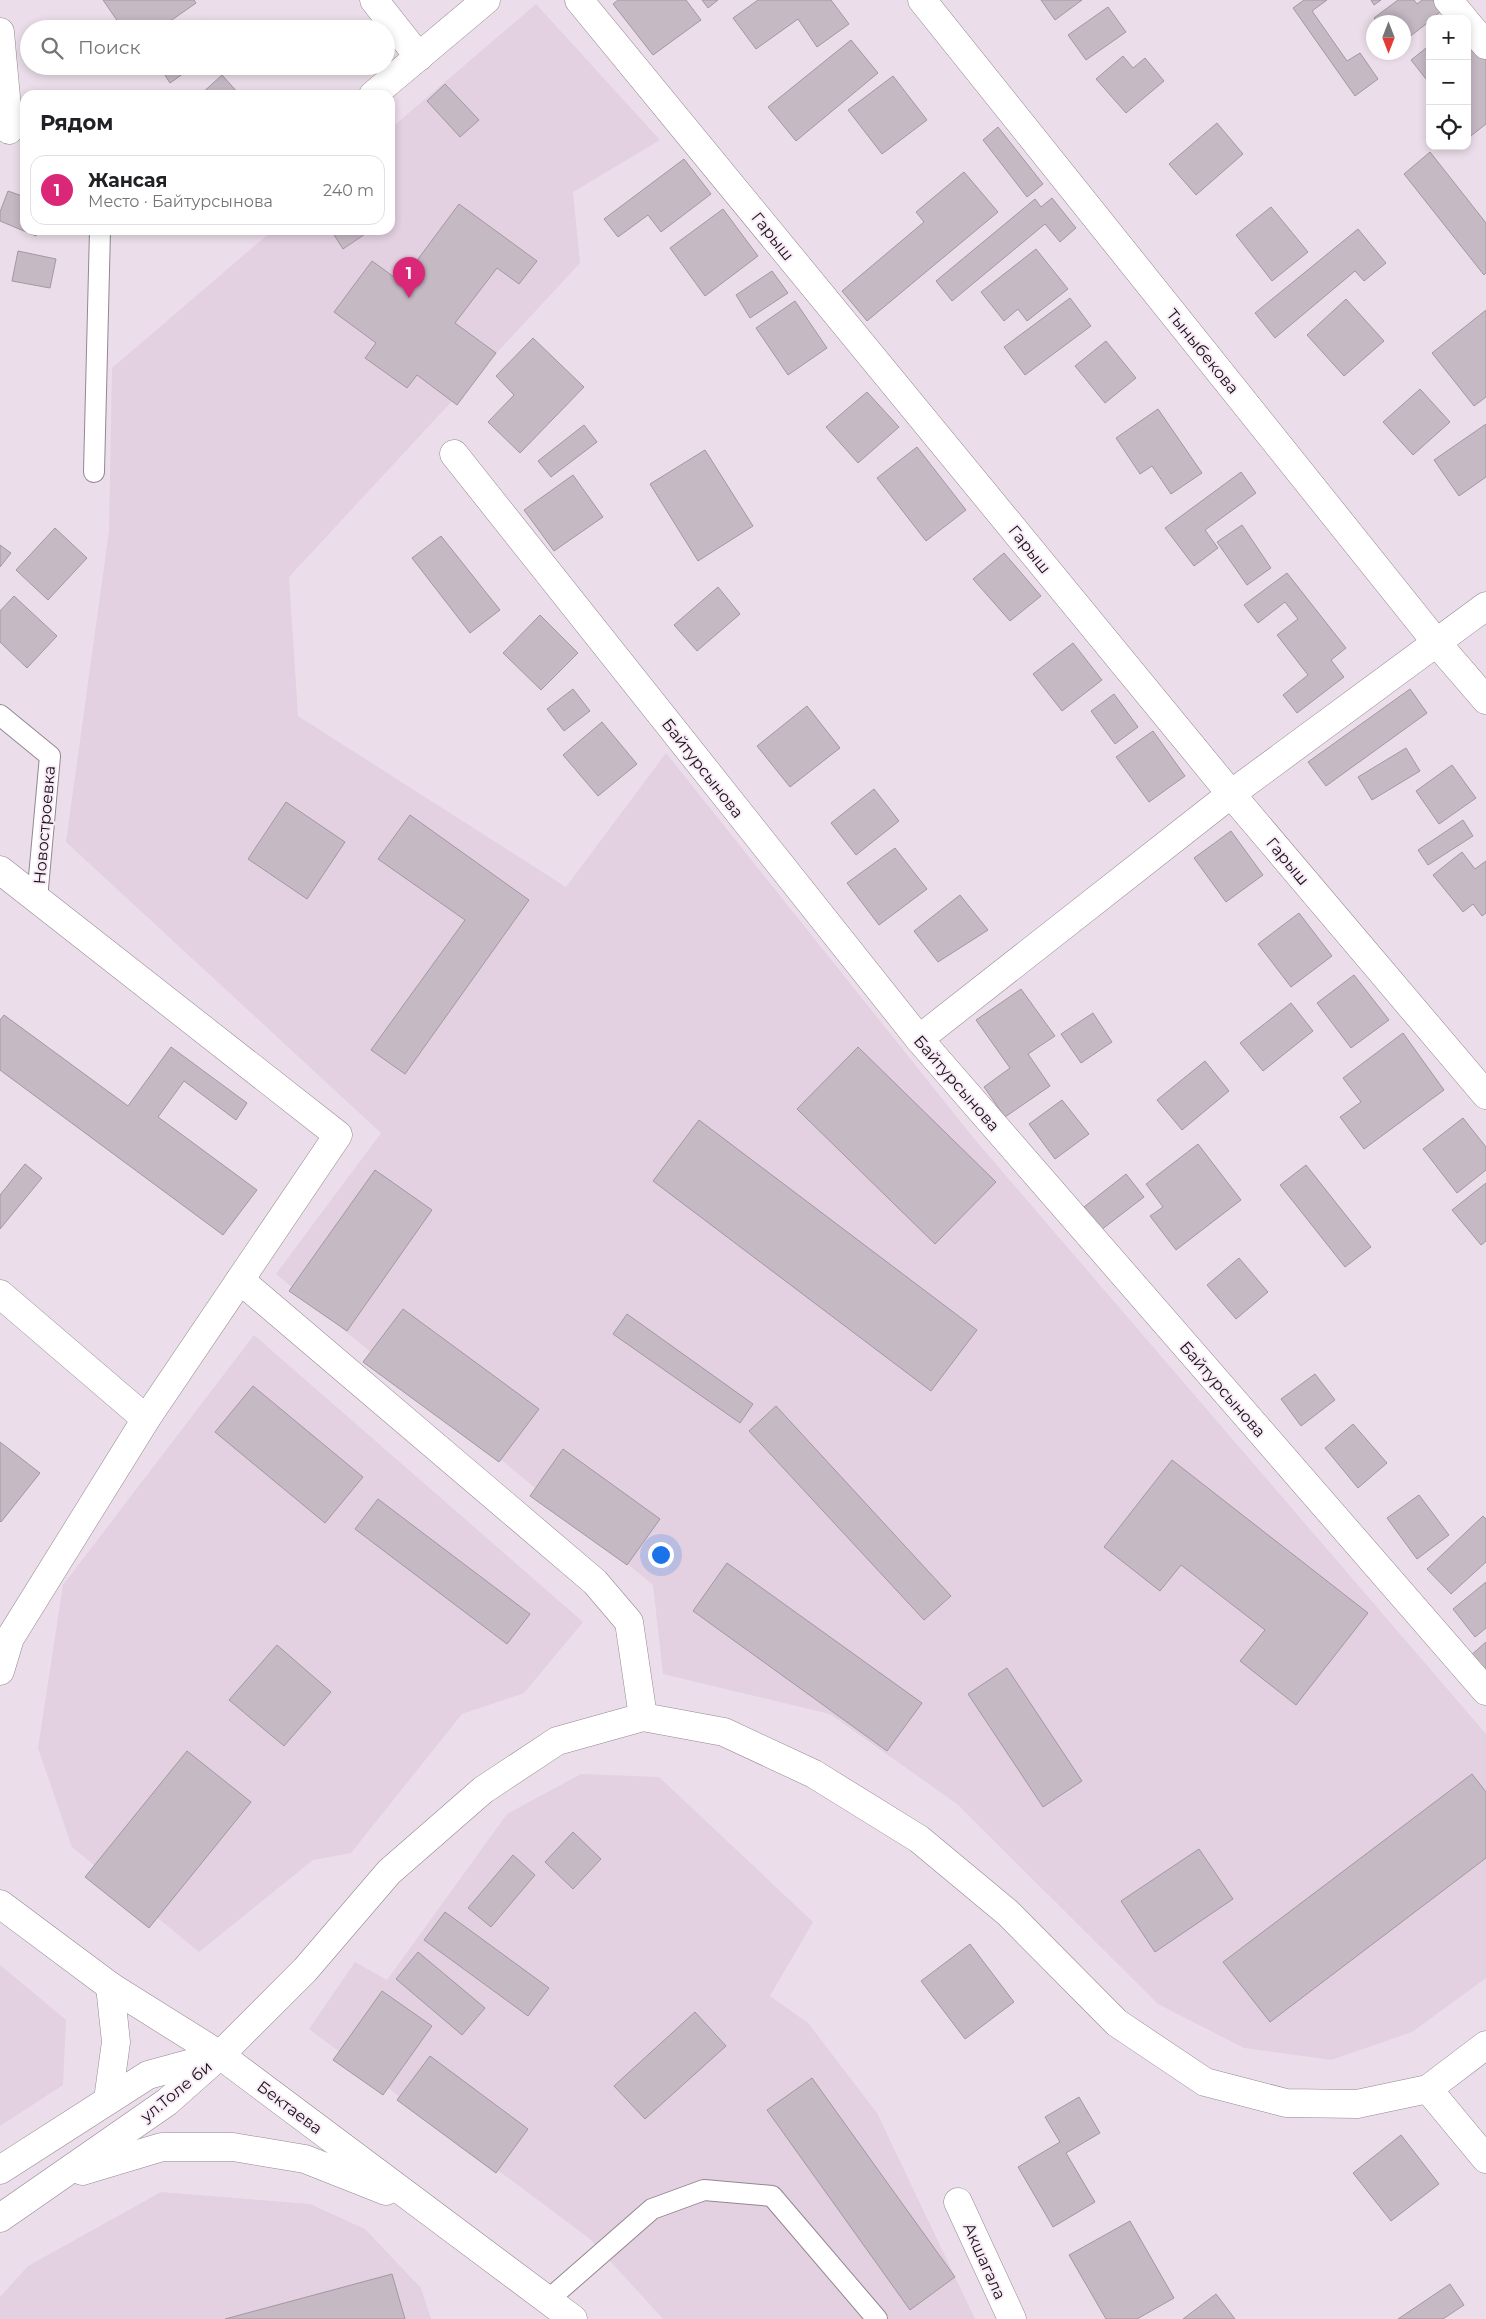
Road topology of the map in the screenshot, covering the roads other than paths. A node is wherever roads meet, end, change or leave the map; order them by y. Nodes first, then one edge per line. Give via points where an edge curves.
1 (374, 0) edge
2 (486, 0) edge
3 (580, 0) edge
4 (922, 0) edge
5 (1448, 0) edge
6 (1461, 15) edge
7 (390, 20) edge
8 (395, 27) edge
9 (1471, 28) edge
10 (0, 32) edge
11 (1486, 46) edge
12 (419, 57) junction
13 (379, 90) edge
14 (9, 134) edge
15 (100, 235) edge
16 (454, 454) dead end
17 (94, 472) dead end
18 (1486, 606) edge
19 (1436, 642) junction
20 (1486, 700) edge
21 (0, 715) edge
22 (1231, 794) junction
23 (0, 870) edge
24 (37, 899) junction
25 (919, 1039) junction
26 (1486, 1095) edge
27 (240, 1280) junction
28 (0, 1294) edge
29 (146, 1419) junction
30 (0, 1671) edge
31 (1486, 1691) edge
32 (643, 1717) junction
33 (1, 1901) edge
34 (110, 1986) junction
35 (1486, 2045) edge
36 (220, 2055) junction
37 (1428, 2089) junction
38 (108, 2100) junction
39 (1486, 2159) edge
40 (0, 2170) edge
41 (59, 2177) junction
42 (958, 2202) dead end
43 (420, 2204) junction
44 (0, 2218) edge
45 (548, 2300) junction
46 (573, 2319) edge
47 (877, 2319) edge
48 (1012, 2319) edge

1 - 7 street
2 - 12 street
3 - 22 street, Гарыш
4 - 19 street, Тыныбекова
5 - 6 street
8 - 12 street
9 - 11 street
10 - 14 street
12 - 13 street
15 - 17 lane
16 - 25 street, Байтурсынова
18 - 19 street
19 - 20 street, Тыныбекова
19 - 22 street
21 - 24 lane, Новостроевка via 50,756
22 - 25 street
22 - 26 street, Гарыш
23 - 24 street
24 - 27 street via 338,1135
25 - 31 street, Байтурсынова
27 - 29 street
27 - 32 street via 595,1582 629,1622
28 - 29 street
29 - 30 street via 10,1638
32 - 36 street via 557,1741 482,1790 388,1872 305,1970
32 - 37 street via 724,1732 814,1774 919,1840 1008,1913 1117,2023 1205,2082 1286,2103 1357,2104
33 - 34 street, Бектаева
34 - 36 street, Бектаева
34 - 38 street via 116,2042
35 - 37 street
36 - 38 street, ул.Толе би via 148,2074
36 - 41 street, ул.Толе би via 167,2102
36 - 43 street, Бектаева
37 - 39 street
38 - 40 street, ул.Толе би
41 - 43 street via 162,2147 233,2147 305,2159
41 - 44 street, ул.Толе би
42 - 48 street, Акшагала
43 - 45 street, Бектаева
45 - 46 street, Бектаева
45 - 47 lane via 652,2208 704,2190 772,2196

